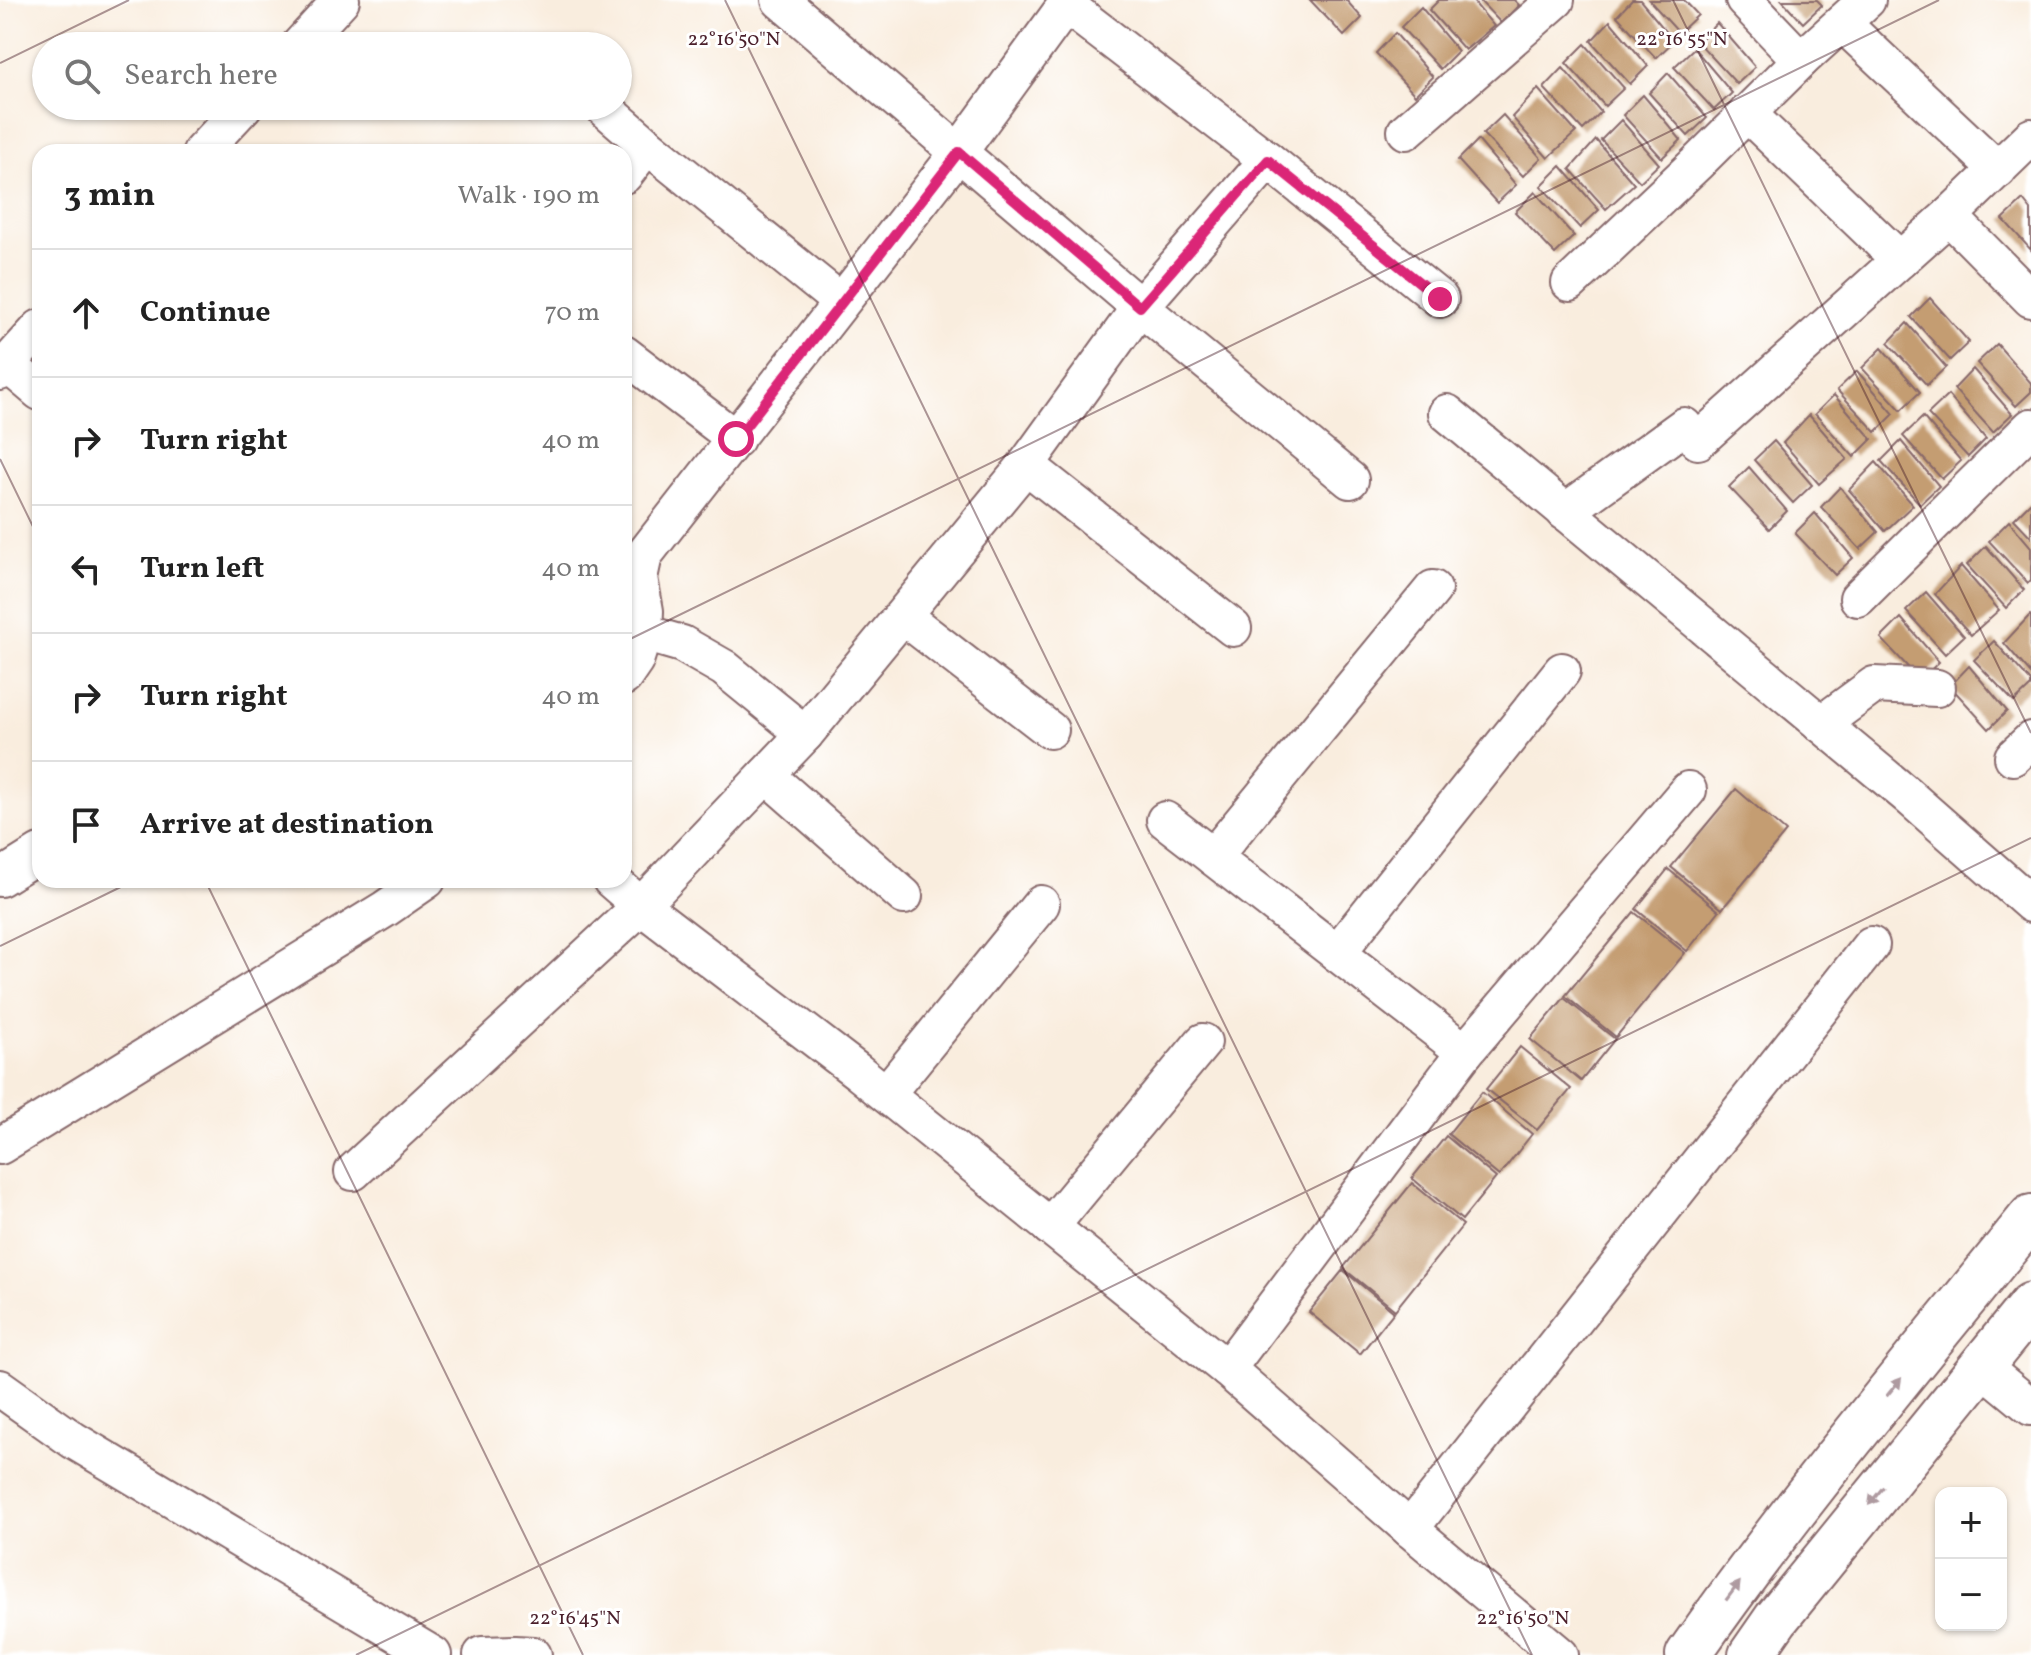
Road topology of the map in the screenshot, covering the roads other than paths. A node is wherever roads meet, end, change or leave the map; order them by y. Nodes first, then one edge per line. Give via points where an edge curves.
1 (341, 0) edge
2 (780, 0) edge
3 (1556, 0) edge
4 (1744, 0) edge
5 (1063, 2) edge
6 (1855, 12) edge
7 (312, 32) edge
8 (1801, 60) junction
9 (1747, 113) junction
10 (231, 120) edge
11 (618, 120) edge
12 (1406, 131) dead end
13 (2031, 137) edge
14 (208, 144) edge
15 (647, 145) junction
16 (959, 152) junction
17 (1268, 160) junction
18 (632, 165) edge
19 (1998, 170) junction
20 (1949, 216) junction
21 (1900, 260) junction
22 (1570, 283) dead end
23 (1440, 299) dead end
24 (2031, 299) edge
25 (841, 302) junction
26 (1140, 307) junction
27 (32, 337) edge
28 (632, 360) edge
29 (4, 368) edge
30 (32, 387) edge
31 (1447, 413) dead end
32 (2031, 427) edge
33 (736, 439) junction
34 (1026, 465) junction
35 (1350, 480) dead end
36 (1565, 512) junction
37 (632, 577) edge
38 (1433, 589) dead end
39 (1858, 598) dead end
40 (903, 616) junction
41 (1233, 628) dead end
42 (644, 633) junction
43 (632, 665) edge
44 (1562, 671) dead end
45 (1937, 688) dead end
46 (1821, 724) junction
47 (1050, 730) dead end
48 (805, 734) junction
49 (766, 775) junction
50 (1688, 790) dead end
51 (1165, 820) dead end
52 (1213, 857) junction
53 (32, 858) edge
54 (0, 878) edge
55 (415, 888) edge
56 (620, 888) edge
57 (904, 896) dead end
58 (1041, 904) dead end
59 (2031, 904) edge
60 (641, 906) junction
61 (1871, 945) dead end
62 (1337, 953) junction
63 (1203, 1042) dead end
64 (1465, 1052) junction
65 (886, 1094) junction
66 (0, 1146) edge
67 (353, 1172) dead end
68 (2031, 1217) edge
69 (1050, 1227) junction
70 (2031, 1305) edge
71 (1981, 1366) junction
72 (1227, 1369) junction
73 (0, 1388) edge
74 (2031, 1407) edge
75 (1410, 1529) junction
76 (433, 1655) edge
77 (482, 1655) edge
78 (533, 1655) edge
79 (1560, 1655) edge
80 (1688, 1655) edge
81 (1751, 1655) edge

1 - 7 street
2 - 16 street
3 - 12 street
4 - 8 street
5 - 16 street
5 - 17 street
6 - 8 street
6 - 19 street
8 - 9 street
9 - 21 street
9 - 22 street
10 - 14 street
11 - 15 street
13 - 19 street
15 - 18 street
15 - 25 street
16 - 25 street
16 - 26 street
17 - 23 street
17 - 26 street
19 - 20 street
20 - 21 street
20 - 24 street
21 - 36 street via 1691,434
25 - 33 street
26 - 34 street
26 - 35 street
27 - 29 street
28 - 33 street
29 - 30 street
31 - 36 street
32 - 39 street
33 - 37 street
34 - 40 street
34 - 41 street
36 - 46 street
37 - 42 street via 645,611
38 - 52 street
40 - 47 street
40 - 48 street
42 - 43 street
42 - 48 street via 682,644 724,668
44 - 62 street
45 - 46 street via 1874,685
46 - 59 street
48 - 49 street
49 - 57 street
49 - 60 street
50 - 64 street
51 - 52 street
52 - 62 street
53 - 54 street
55 - 66 street
56 - 60 street
58 - 65 street
60 - 65 street
60 - 67 street
61 - 75 street
62 - 64 street
63 - 69 street
64 - 72 street
65 - 69 street
80 -> 68 street via 1773,1539
69 - 72 street
70 - 71 street
71 - 74 street
71 -> 81 street
72 - 75 street
73 - 76 street via 73,1440
75 - 79 street
77 - 78 street

